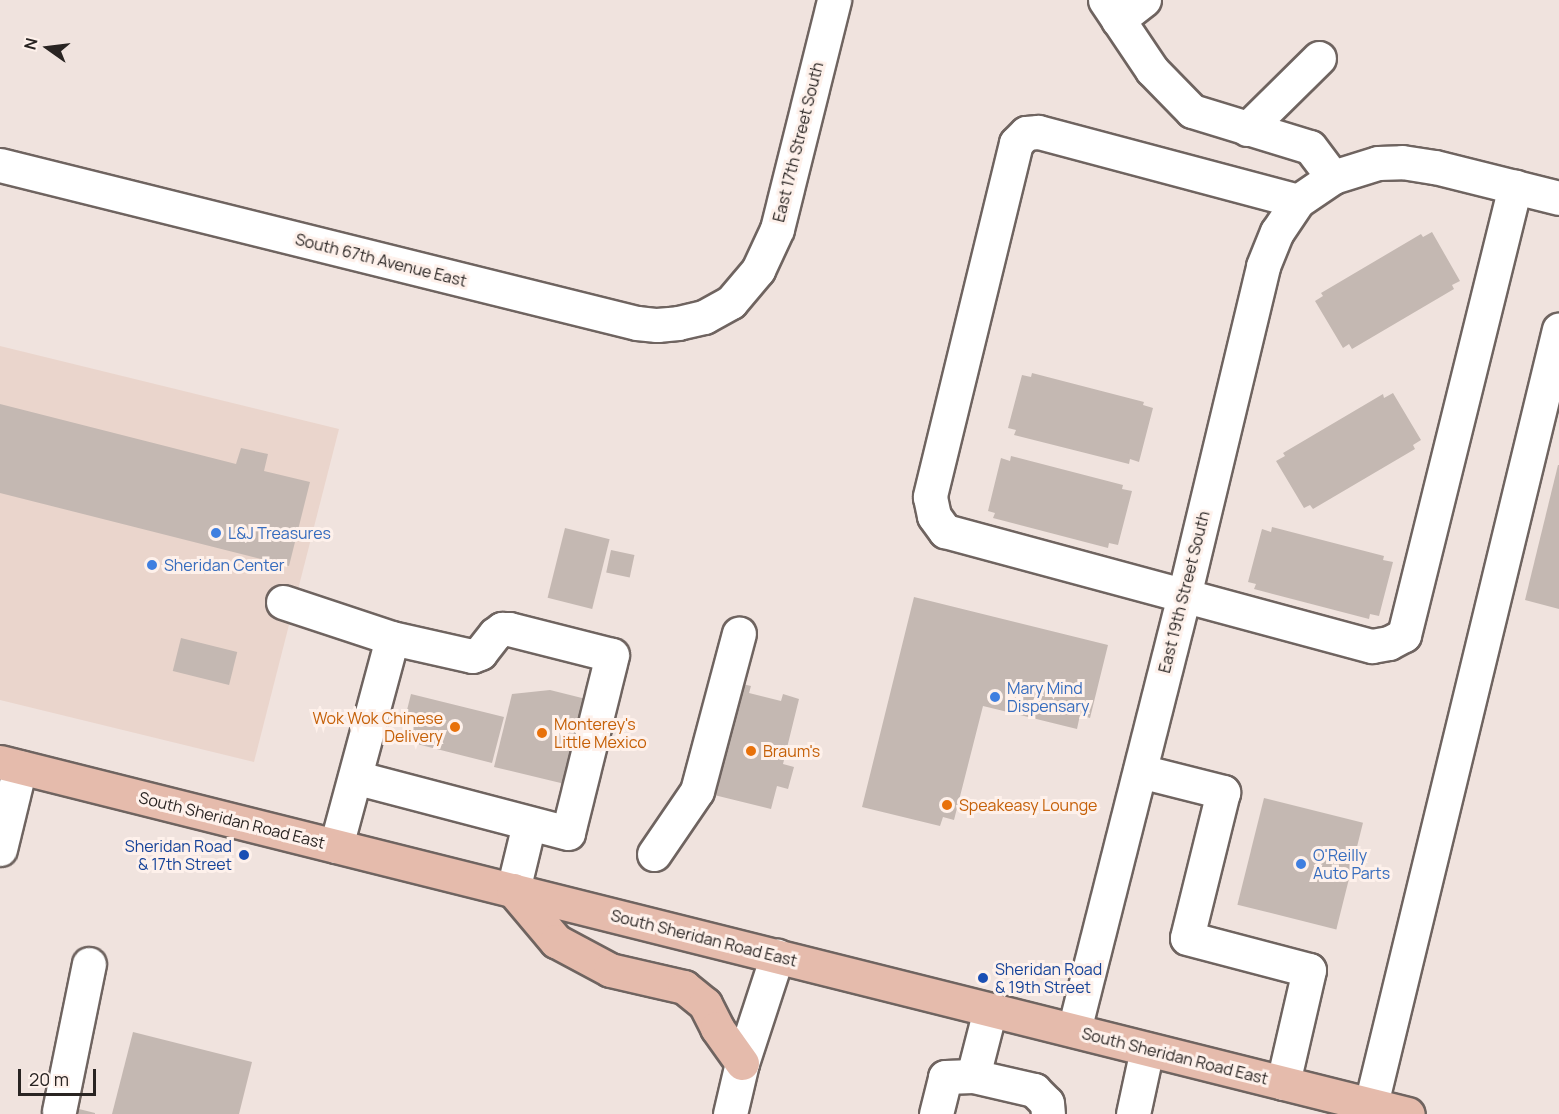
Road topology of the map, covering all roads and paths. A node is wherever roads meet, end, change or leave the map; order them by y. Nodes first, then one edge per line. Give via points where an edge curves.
1 (1144, 0) edge
2 (825, 1) edge
3 (1112, 10) edge
4 (1319, 58) dead end
5 (1247, 129) junction
6 (0, 165) edge
7 (1333, 177) junction
8 (1515, 188) junction
9 (1559, 198) edge
10 (1298, 201) junction
11 (752, 280) joint
12 (1559, 328) edge
13 (1184, 596) junction
14 (283, 602) dead end
15 (739, 633) dead end
16 (392, 638) junction
17 (10, 764) edge
18 (1140, 771) junction
19 (355, 777) junction
20 (529, 824) junction
21 (336, 846) junction
22 (0, 849) edge
23 (654, 854) dead end
24 (513, 890) junction
25 (777, 956) junction
26 (90, 964) dead end
27 (990, 1010) junction
28 (1074, 1030) junction
29 (1147, 1049) junction
30 (742, 1063) junction
31 (973, 1076) junction
32 (1283, 1083) junction
33 (1371, 1104) junction
34 (58, 1111) dead end
35 (730, 1114) edge
36 (936, 1114) edge
37 (1047, 1114) edge
38 (1132, 1114) edge
39 (1408, 1114) edge

1 - 3 street
2 - 11 street, East 17th Street South via 777,229
3 - 5 street via 1152,70 1192,111
4 - 5 street
5 - 7 street via 1311,147
6 - 11 street, South 67th Avenue East via 637,323 657,326 704,317 731,302
7 - 8 street, East 19th Street South via 1378,163 1402,162
7 - 10 street, East 19th Street South
8 - 9 street, East 19th Street South
8 - 13 street via 1404,635 1389,644 1372,646
10 - 13 street, East 19th Street South via 1277,232 1263,266
10 - 13 street via 1038,132 1026,133 1016,144 930,497 934,516 945,531
12 - 33 street
13 - 18 street, East 19th Street South
14 - 16 street
15 - 23 street via 696,791
16 - 19 street
16 - 20 street via 472,656 480,653 495,633 509,629 612,655 568,833
17 - 21 main road, South Sheridan Road East
17 - 22 street
18 - 28 street, East 19th Street South
18 - 32 street via 1223,792 1186,938 1309,970
19 - 20 street
19 - 21 street
20 - 24 street
21 - 24 main road, South Sheridan Road East
24 - 25 main road, South Sheridan Road East
24 - 30 main road via 556,941 610,970 684,987 705,1004
25 - 27 main road, South Sheridan Road East
25 - 30 street
26 - 34 street
27 - 28 main road, South Sheridan Road East
27 - 31 street
28 - 29 main road, South Sheridan Road East
29 - 32 main road, South Sheridan Road East
29 - 38 street
30 - 35 street
31 - 36 street via 945,1077
31 - 37 street via 1034,1090 1047,1103
32 - 33 main road, South Sheridan Road East
33 - 39 main road, South Sheridan Road East

